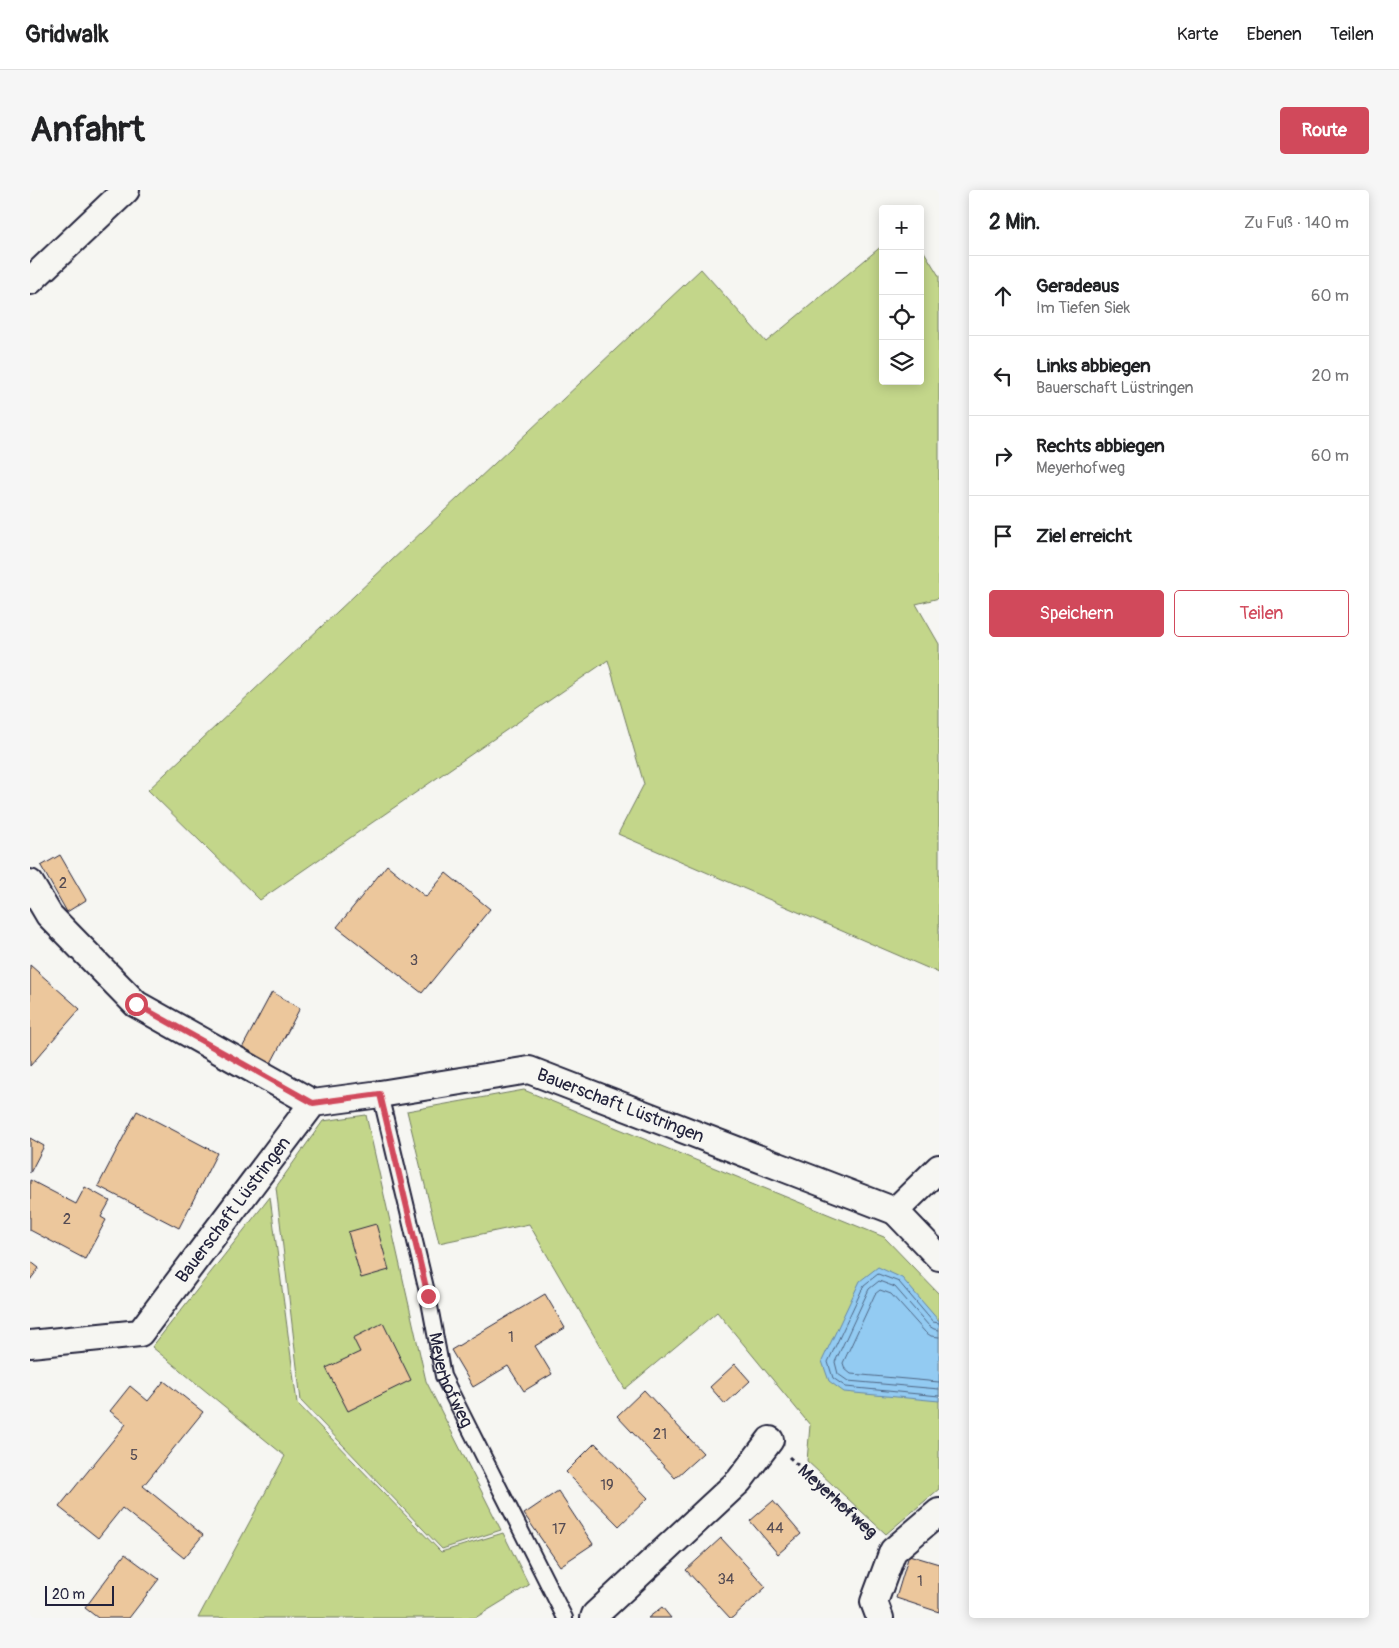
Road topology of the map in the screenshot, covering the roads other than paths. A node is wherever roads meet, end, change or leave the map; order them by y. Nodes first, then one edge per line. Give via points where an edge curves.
1 (126, 190) edge
2 (30, 281) edge
3 (30, 883) edge
4 (380, 1094) junction
5 (313, 1103) junction
6 (939, 1168) edge
7 (894, 1211) junction
8 (939, 1257) edge
9 (30, 1344) edge
10 (770, 1440) road end
11 (939, 1512) edge
12 (565, 1618) edge
13 (594, 1618) edge
14 (880, 1618) edge

1 - 2 street
3 - 5 street via 48,915 136,1004
4 - 5 street, Bauerschaft Lüstringen
4 - 7 street, Bauerschaft Lüstringen via 529,1070
4 - 12 lane, Meyerhofweg via 444,1376
5 - 9 street, Bauerschaft Lüstringen via 140,1333
6 - 7 street
7 - 8 street
10 - 13 street via 740,1481
11 - 14 street via 893,1551 874,1602

